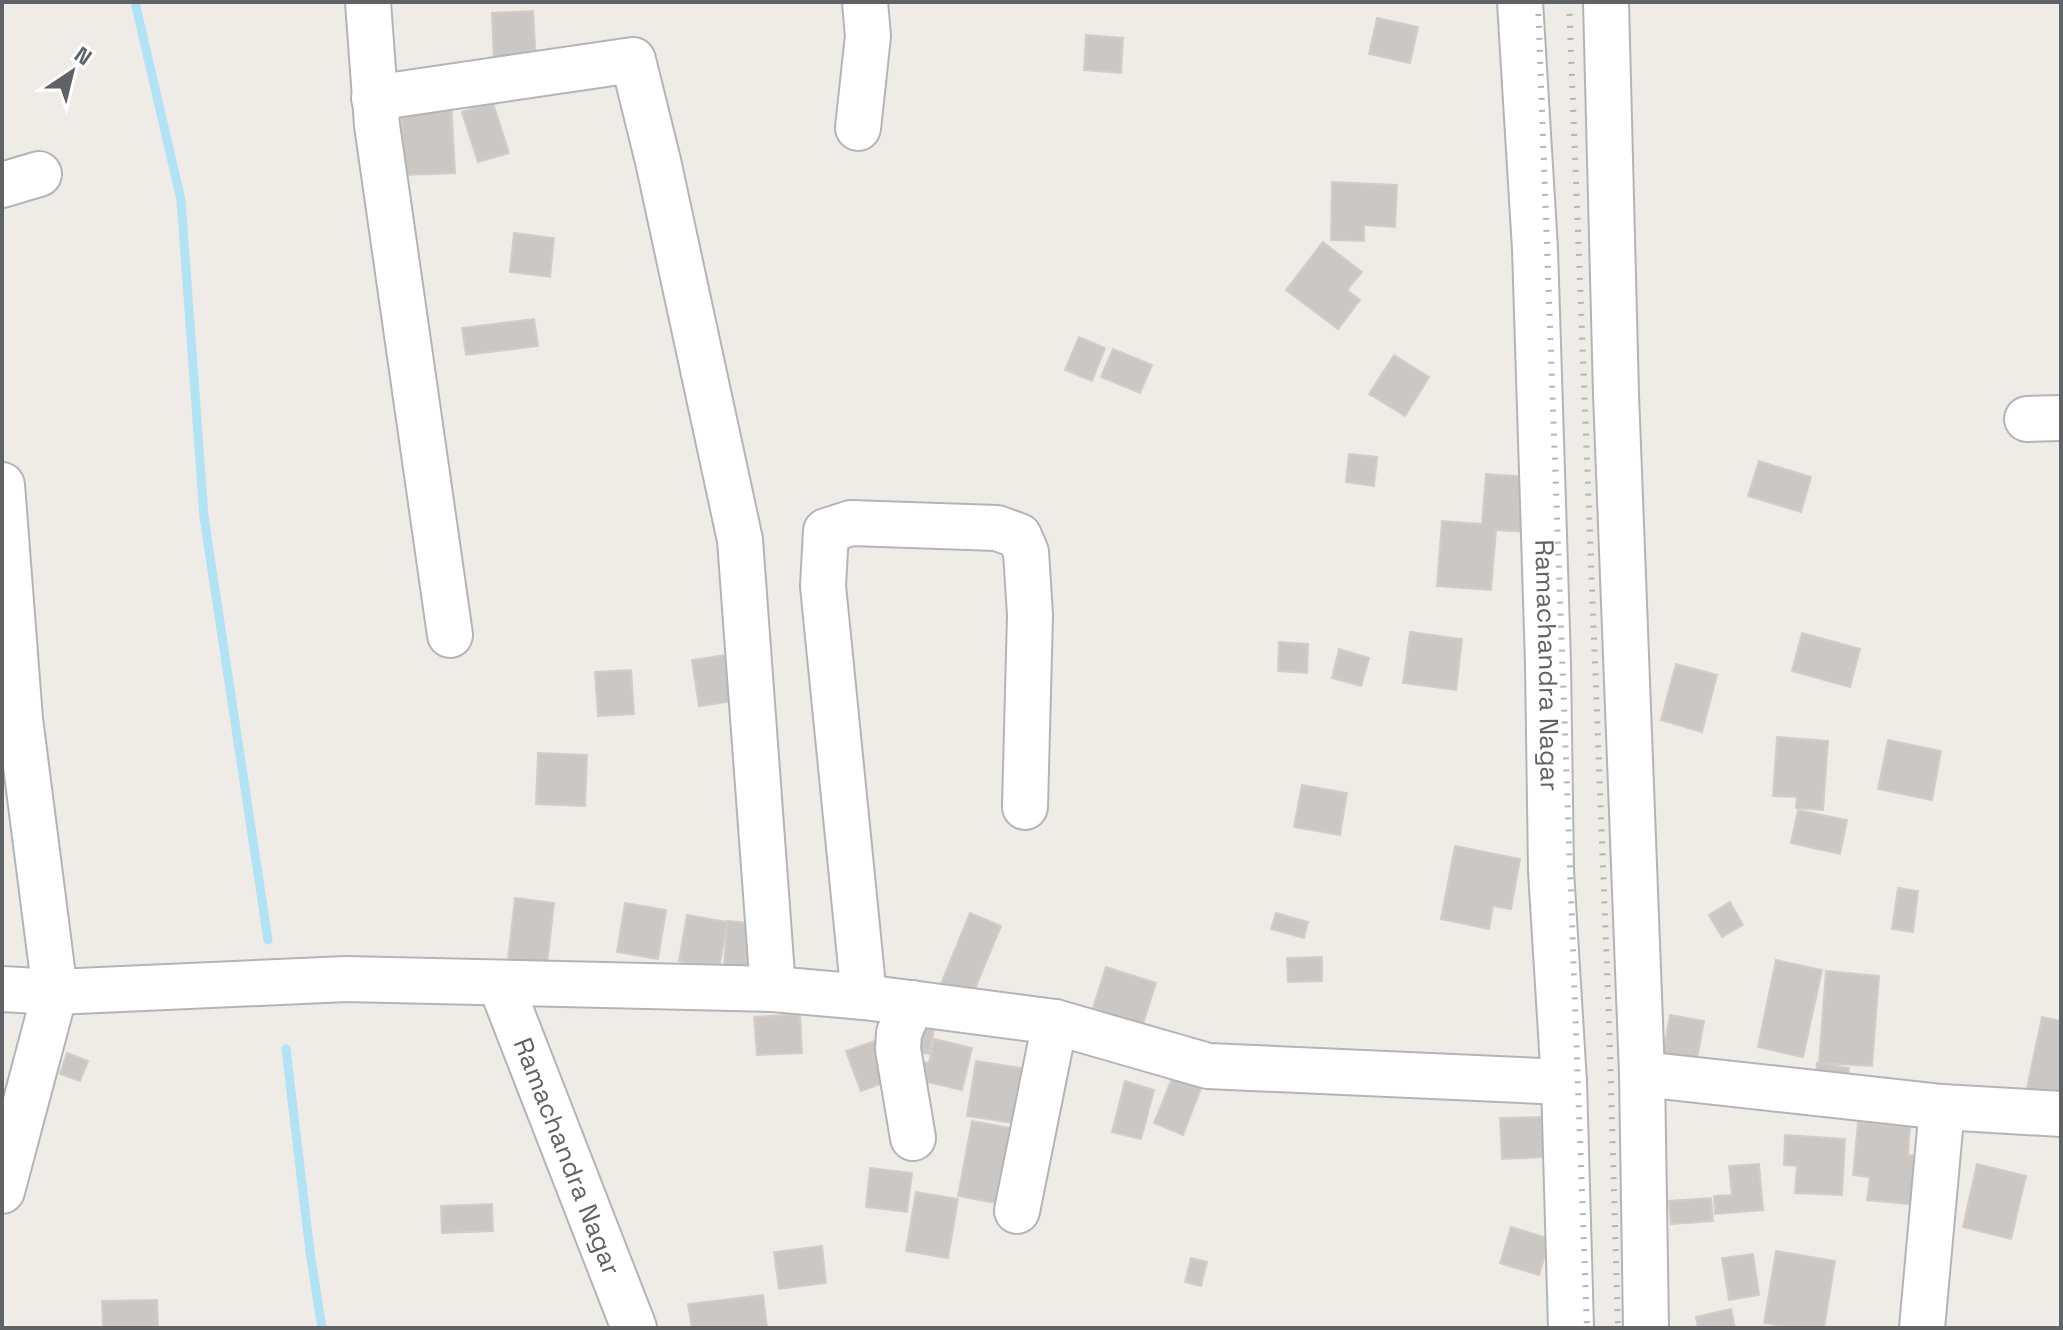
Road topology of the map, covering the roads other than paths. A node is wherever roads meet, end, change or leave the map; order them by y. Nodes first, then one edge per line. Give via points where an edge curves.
1 (368, 2) edge
2 (865, 2) edge
3 (1520, 2) edge
4 (1606, 2) edge
5 (374, 98) junction
6 (858, 128) dead end
7 (2, 485) edge
8 (5, 557) edge
9 (450, 635) dead end
10 (1025, 807) dead end
11 (500, 983) junction
12 (2, 989) edge
13 (773, 989) junction
14 (55, 992) junction
15 (864, 997) junction
16 (912, 1003) junction
17 (1055, 1022) junction
18 (1642, 1074) junction
19 (1564, 1082) junction
20 (1942, 1107) junction
21 (2061, 1114) edge
22 (913, 1138) dead end
23 (2, 1191) edge
24 (1017, 1211) dead end
25 (634, 1328) edge
26 (1571, 1328) edge
27 (1646, 1328) edge
28 (1922, 1328) edge

1 - 5 street
2 - 6 street via 868,36
3 - 19 street, Ramachandra Nagar via 1535,249 1551,871
4 - 18 street
5 - 9 street
5 - 13 street via 633,60 740,540
7 - 8 street
8 - 14 street
10 - 15 street via 1030,615 1026,552 1019,536 997,528 851,523 826,531 823,586
11 - 13 street
11 - 14 street via 346,979
11 - 25 street, Ramachandra Nagar
12 - 14 street
13 - 15 street
14 - 23 street
15 - 16 street
16 - 17 street
16 - 22 street via 898,1049
17 - 19 street via 1208,1066
17 - 24 street
18 - 20 street
18 - 27 street
19 - 26 street, Ramachandra Nagar
20 - 21 street
20 - 28 street

